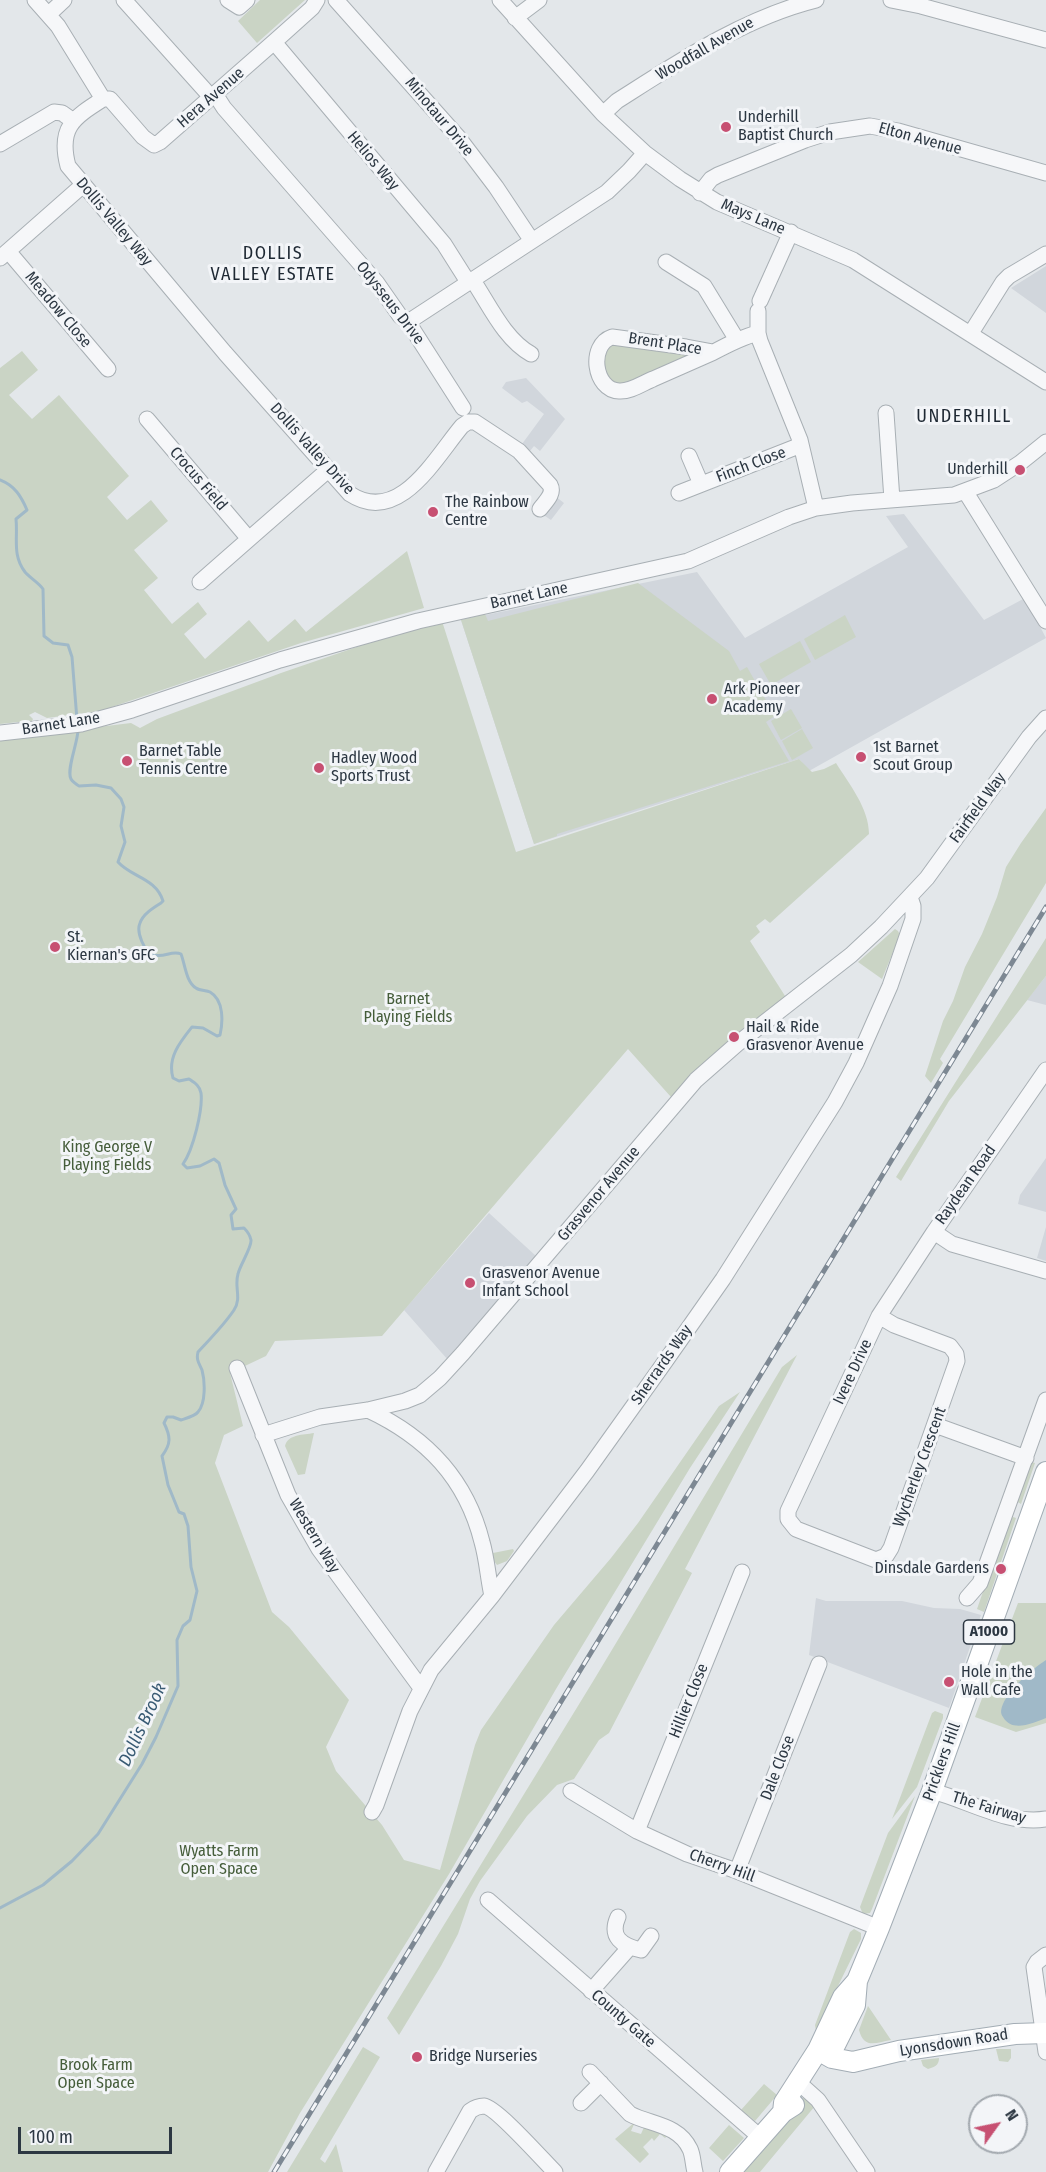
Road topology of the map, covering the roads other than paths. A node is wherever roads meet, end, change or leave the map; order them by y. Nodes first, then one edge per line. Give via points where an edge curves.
1 (35, 0) edge
2 (64, 0) edge
3 (124, 0) edge
4 (228, 0) edge
5 (248, 0) edge
6 (318, 0) edge
7 (336, 0) edge
8 (500, 0) edge
9 (539, 0) edge
10 (816, 0) edge
11 (891, 0) edge
12 (49, 14) junction
13 (515, 18) junction
14 (1046, 40) edge
15 (274, 42) junction
16 (213, 96) junction
17 (103, 99) junction
18 (603, 114) junction
19 (72, 120) junction
20 (0, 144) edge
21 (645, 153) junction
22 (1046, 173) edge
23 (83, 185) junction
24 (700, 193) junction
25 (791, 232) junction
26 (532, 241) junction
27 (1046, 254) edge
28 (4, 255) edge
29 (666, 262) dead end
30 (470, 280) junction
31 (194, 314) joint
32 (408, 322) junction
33 (758, 333) junction
34 (971, 333) junction
35 (737, 340) junction
36 (712, 352) junction
37 (531, 354) dead end
38 (108, 369) dead end
39 (1046, 382) edge
40 (886, 413) dead end
41 (467, 415) junction
42 (147, 420) dead end
43 (1046, 442) edge
44 (801, 445) junction
45 (689, 456) dead end
46 (328, 470) junction
47 (701, 484) junction
48 (965, 491) junction
49 (679, 493) dead end
50 (892, 500) junction
51 (816, 508) junction
52 (540, 509) dead end
53 (249, 539) junction
54 (200, 582) dead end
55 (1046, 621) edge
56 (1046, 718) edge
57 (0, 733) edge
58 (910, 897) junction
59 (1046, 1070) edge
60 (934, 1232) junction
61 (1046, 1270) edge
62 (879, 1316) junction
63 (237, 1368) dead end
64 (1046, 1401) edge
65 (368, 1410) junction
66 (936, 1425) junction
67 (263, 1435) junction
68 (1026, 1458) junction
69 (1045, 1476) edge
70 (1008, 1507) junction
71 (1030, 1515) junction
72 (788, 1520) joint
73 (742, 1572) dead end
74 (492, 1596) junction
75 (967, 1598) dead end
76 (819, 1664) dead end
77 (421, 1688) junction
78 (571, 1791) dead end
79 (932, 1791) junction
80 (372, 1812) dead end
81 (1046, 1819) edge
82 (637, 1831) junction
83 (737, 1872) junction
84 (488, 1900) dead end
85 (618, 1917) dead end
86 (879, 1928) junction
87 (651, 1936) dead end
88 (629, 1948) junction
89 (1046, 1955) edge
90 (591, 1991) junction
91 (1045, 2039) edge
92 (827, 2046) junction
93 (803, 2086) junction
94 (581, 2103) dead end
95 (760, 2138) junction
96 (436, 2172) edge
97 (555, 2172) edge
98 (695, 2172) edge
99 (730, 2172) edge
100 (867, 2172) edge

1 - 12 street
2 - 12 street
3 - 16 street, Odysseus Drive
4 - 5 street via 239,7
6 - 15 street, Hera Avenue
7 - 26 street, Minotaur Drive via 458,137
8 - 13 street, Mays Lane
9 - 13 street
10 - 18 street, Woodfall Avenue via 739,28 617,101
11 - 14 street
12 - 17 street
13 - 18 street, Mays Lane
15 - 16 street, Hera Avenue
15 - 30 street, Helios Way
16 - 17 street, Hera Avenue via 153,145 110,99
16 - 32 street, Odysseus Drive
17 - 19 street
18 - 21 street, Mays Lane
19 - 20 street via 54,112
19 - 23 street, Dollis Valley Way via 64,150 68,166
21 - 24 street, Mays Lane
21 - 26 street via 607,192
22 - 24 street, Elton Avenue via 870,126 805,140 718,175
23 - 28 street, Meadow Close
23 - 31 street, Dollis Valley Way
24 - 25 street, Mays Lane
25 - 33 street via 759,306
25 - 34 street, Mays Lane via 853,260
26 - 30 street
27 - 34 street via 1003,282
28 - 38 street, Meadow Close
29 - 35 street via 704,286
30 - 32 street
30 - 37 street, Helios Way via 510,337
31 - 46 street, Dollis Valley Drive
32 - 41 street, Odysseus Drive
33 - 35 street, Brent Place
33 - 44 street
34 - 39 street, Mays Lane
35 - 36 street, Brent Place
36 - 36 street, Brent Place via 623,391 607,387 600,378 598,348 612,337
40 - 50 street
41 - 46 street, Dollis Valley Drive via 408,490 391,501 374,504 357,498
41 - 52 street via 519,451 550,485 551,494
42 - 53 street, Crocus Field
43 - 48 street, Barnet Lane via 994,480
44 - 47 street, Finch Close
44 - 51 street
45 - 47 street, Finch Close
46 - 53 street
47 - 49 street, Finch Close
48 - 50 street, Barnet Lane via 942,497
48 - 55 street
50 - 51 street, Barnet Lane
51 - 57 street, Barnet Lane via 688,561 418,621 76,725
53 - 54 street
56 - 58 street, Fairfield Way
58 - 65 street, Grasvenor Avenue via 851,955 696,1080 424,1394
58 - 74 street, Sherrards Way via 913,919 890,986 835,1102 709,1298 587,1471
59 - 60 street, Raydean Road
60 - 61 street, Raydean Road via 952,1244
60 - 62 street, Ivere Drive
62 - 66 street, Wycherley Crescent via 954,1351 957,1366
62 - 72 street, Ivere Drive via 789,1506
63 - 67 street, Western Way
64 - 68 street
65 - 67 street, Grasvenor Avenue via 320,1417
65 - 74 street via 419,1439 456,1481 482,1540
66 - 68 street
66 - 72 street, Wycherley Crescent via 891,1548 883,1558 871,1559 796,1529
67 - 77 street, Western Way via 288,1495 319,1549
68 - 70 street
69 - 71 main road, Pricklers Hill / A1000
70 - 71 street
70 - 75 street via 980,1583
71 - 79 main road, Pricklers Hill / A1000
73 - 82 street, Hillier Close
74 - 77 street, Sherrards Way via 431,1670
76 - 83 street, Dale Close
77 - 80 street, Sherrards Way
78 - 82 street, Cherry Hill
79 - 81 street, The Fairway via 1017,1820
79 - 86 main road, Pricklers Hill / A1000
82 - 83 street, Cherry Hill
83 - 86 street, Cherry Hill
84 - 90 street, County Gate
85 - 88 street via 614,1926 616,1936
86 - 92 main road, Pricklers Hill / A1000 via 857,1981 843,1997
87 - 88 street via 641,1950
88 - 90 street
89 - 91 street via 1034,1967
90 - 95 street, County Gate
91 - 92 main road, Lyonsdown Road via 1015,2034 866,2058 855,2049
92 - 93 main road, A1000
93 - 95 main road, A1000 via 790,2109
93 - 100 street via 818,2100
94 - 98 street via 596,2077 630,2114 668,2126 683,2140 690,2149
95 - 99 main road, A1000
96 - 97 street via 470,2111 484,2106

